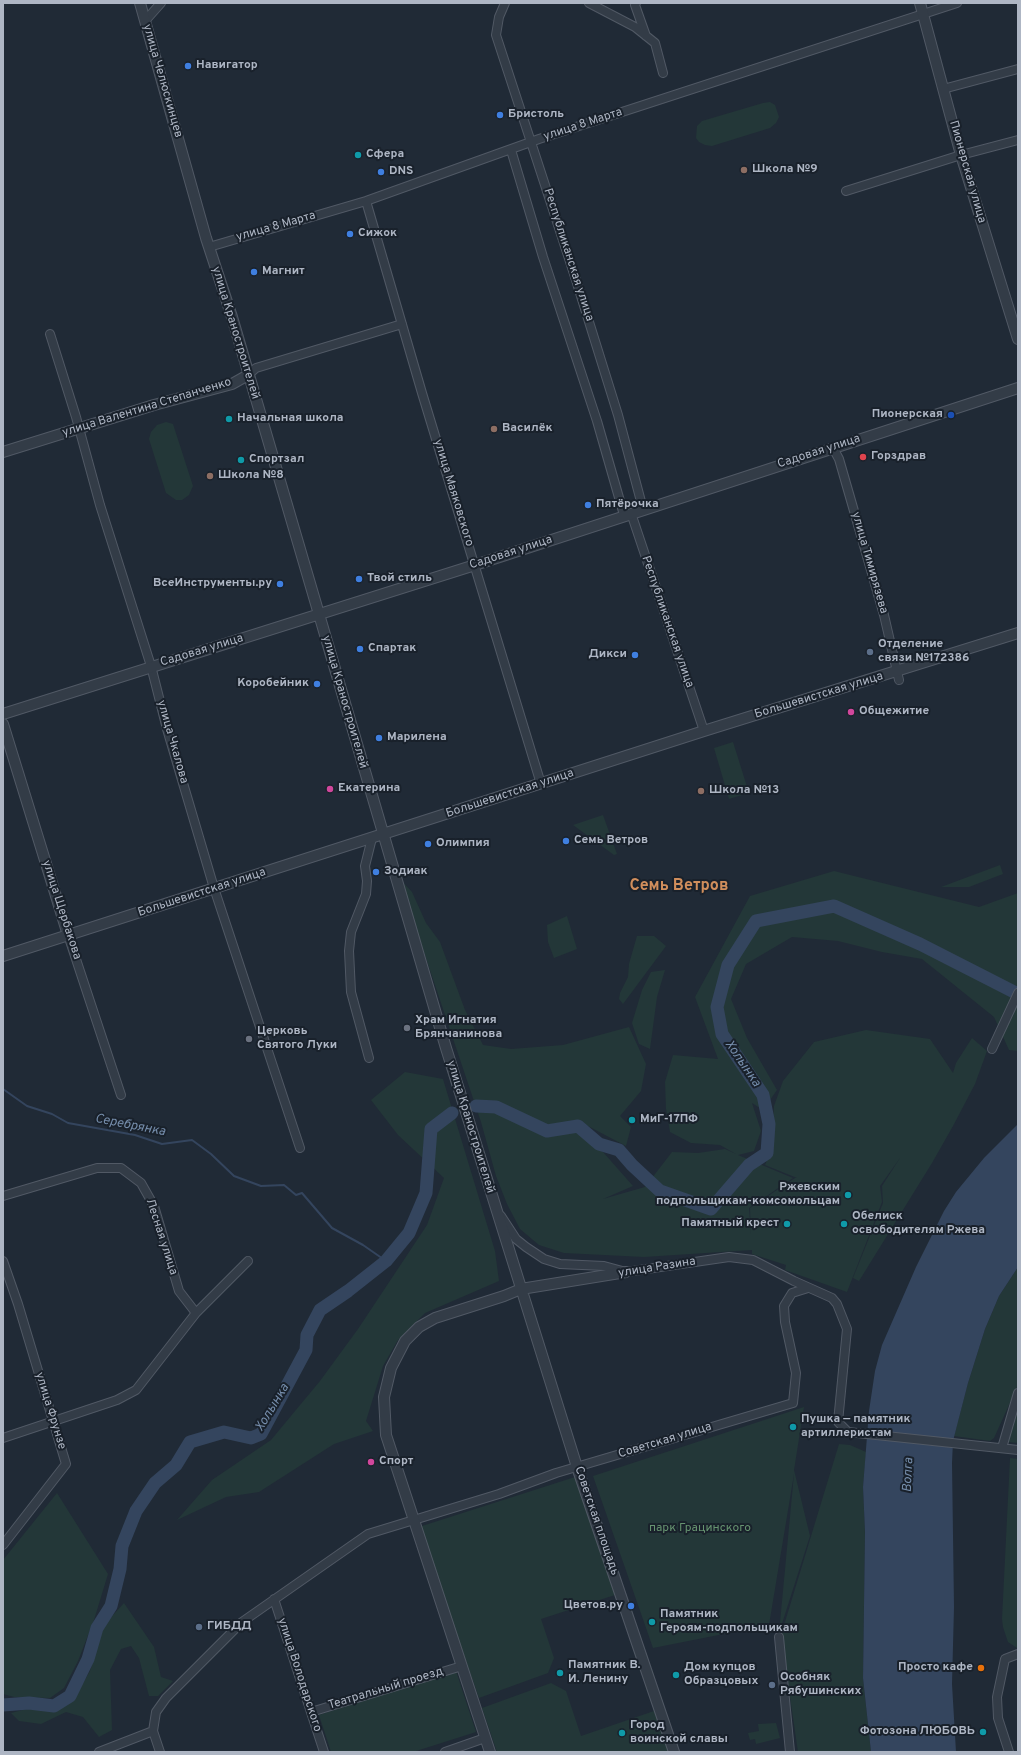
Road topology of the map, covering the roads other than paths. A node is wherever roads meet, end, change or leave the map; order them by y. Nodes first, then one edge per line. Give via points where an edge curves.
1 (140, 3) edge
2 (161, 3) edge
3 (505, 3) edge
4 (589, 3) edge
5 (636, 3) edge
6 (920, 3) edge
7 (957, 3) edge
8 (923, 14) junction
9 (145, 21) junction
10 (646, 36) junction
11 (1018, 69) edge
12 (663, 73) dead end
13 (943, 89) junction
14 (1018, 140) edge
15 (532, 142) junction
16 (511, 150) junction
17 (961, 155) junction
18 (184, 160) joint
19 (846, 191) dead end
20 (366, 201) junction
21 (209, 247) junction
22 (402, 324) junction
23 (50, 334) dead end
24 (1018, 339) edge
25 (248, 375) junction
26 (1018, 388) edge
27 (79, 428) junction
28 (833, 448) junction
29 (3, 452) edge
30 (643, 509) junction
31 (627, 514) junction
32 (475, 565) junction
33 (318, 615) junction
34 (1018, 633) edge
35 (151, 666) junction
36 (898, 675) junction
37 (3, 714) edge
38 (3, 724) edge
39 (704, 731) junction
40 (541, 784) junction
41 (383, 835) junction
42 (372, 838) junction
43 (214, 888) junction
44 (68, 936) junction
45 (3, 956) edge
46 (1016, 996) edge
47 (992, 1049) dead end
48 (370, 1058) dead end
49 (121, 1095) dead end
50 (300, 1148) dead end
51 (3, 1196) edge
52 (492, 1197) junction
53 (3, 1261) edge
54 (248, 1261) dead end
55 (626, 1272) junction
56 (808, 1288) junction
57 (521, 1289) junction
58 (196, 1313) junction
59 (1018, 1392) edge
60 (52, 1422) junction
61 (3, 1438) edge
62 (1002, 1448) junction
63 (1018, 1450) edge
64 (577, 1467) junction
65 (414, 1521) junction
66 (3, 1545) edge
67 (274, 1599) junction
68 (779, 1637) dead end
69 (1018, 1654) edge
70 (462, 1666) junction
71 (311, 1712) junction
72 (153, 1731) junction
73 (485, 1738) junction
74 (99, 1752) edge
75 (160, 1752) edge
76 (324, 1752) edge
77 (445, 1752) edge
78 (490, 1752) edge
79 (674, 1752) edge
80 (790, 1752) edge
81 (1009, 1752) edge

1 - 9 street, улица Челюскинцев
2 - 9 street
3 - 15 street, Республиканская улица via 496,35
4 - 10 street via 635,27
5 - 10 street
6 - 8 street, Пионерская улица
7 - 8 street, улица 8 Марта
8 - 13 street, Пионерская улица
8 - 15 street, улица 8 Марта
9 - 18 street, улица Челюскинцев
10 - 12 street via 655,43
11 - 13 street
13 - 17 street, Пионерская улица
14 - 17 street
15 - 16 street, улица 8 Марта
15 - 30 street, Республиканская улица via 618,416
16 - 20 street, улица 8 Марта
16 - 31 street, Республиканская улица
17 - 19 street
17 - 24 street, Пионерская улица
18 - 21 street, улица Краностроителей
20 - 21 street, улица 8 Марта
20 - 22 street, улица Маяковского
21 - 25 street, улица Краностроителей
22 - 25 street, улица Валентина Степанченко via 256,368
22 - 32 street, улица Маяковского
23 - 27 street, улица Чкалова
25 - 27 street, улица Валентина Степанченко via 232,384
25 - 33 street, улица Краностроителей
26 - 28 street, Садовая улица
27 - 29 street, улица Валентина Степанченко
27 - 35 street, улица Чкалова via 100,505
28 - 30 street, Садовая улица
28 - 36 street, улица Тимирязева via 852,504
30 - 31 street, Садовая улица
31 - 32 street, Садовая улица
31 - 39 street, Республиканская улица
32 - 33 street, Садовая улица
32 - 40 street, улица Маяковского
33 - 35 street, Садовая улица
33 - 41 street, улица Краностроителей
34 - 36 street, Большевистская улица
35 - 37 street, Садовая улица
35 - 43 street, улица Чкалова
36 - 39 street, Большевистская улица
38 - 44 street, улица Щербакова
39 - 40 street, Большевистская улица
40 - 41 street, Большевистская улица
41 - 42 street, Большевистская улица
41 - 52 street, улица Краностроителей
42 - 43 street, Большевистская улица
42 - 48 street via 364,866 366,894 351,932 349,951 351,992
43 - 44 street, Большевистская улица
43 - 50 street, улица Чкалова
44 - 45 street, Большевистская улица
44 - 49 street, улица Щербакова
46 - 47 street
51 - 58 street, Лесная улица via 97,1168 121,1168 141,1183 154,1206 179,1291
52 - 55 street via 516,1239 533,1253 544,1259 572,1266 604,1266
52 - 57 street, улица Краностроителей
53 - 60 street, улица Фрунзе
54 - 58 street
55 - 56 street, улица Разина via 729,1257 753,1260
55 - 57 street, улица Разина
56 - 62 street, улица Разина via 832,1298 841,1311 847,1329 838,1422 848,1432
56 - 64 street, Советская улица via 792,1293 784,1306 796,1373 793,1403
57 - 64 street, Советская площадь
57 - 65 street, улица Разина via 435,1318 419,1327 405,1341 397,1354 384,1397 386,1435
58 - 60 street via 136,1390 117,1400
59 - 62 street
60 - 61 street
60 - 66 street, улица Фрунзе via 66,1464
62 - 63 street
64 - 65 street, Советская улица
64 - 79 street, Советская площадь
65 - 67 street, Советская улица via 368,1534
65 - 70 street
67 - 71 street, улица Володарского
67 - 72 street, Советская улица via 242,1622 166,1698 156,1712
68 - 80 street
69 - 81 street via 1005,1659 997,1697 998,1718
70 - 71 street, Театральный проезд
70 - 73 street
71 - 76 street, улица Володарского
72 - 74 street
72 - 75 street
73 - 77 street
73 - 78 street

